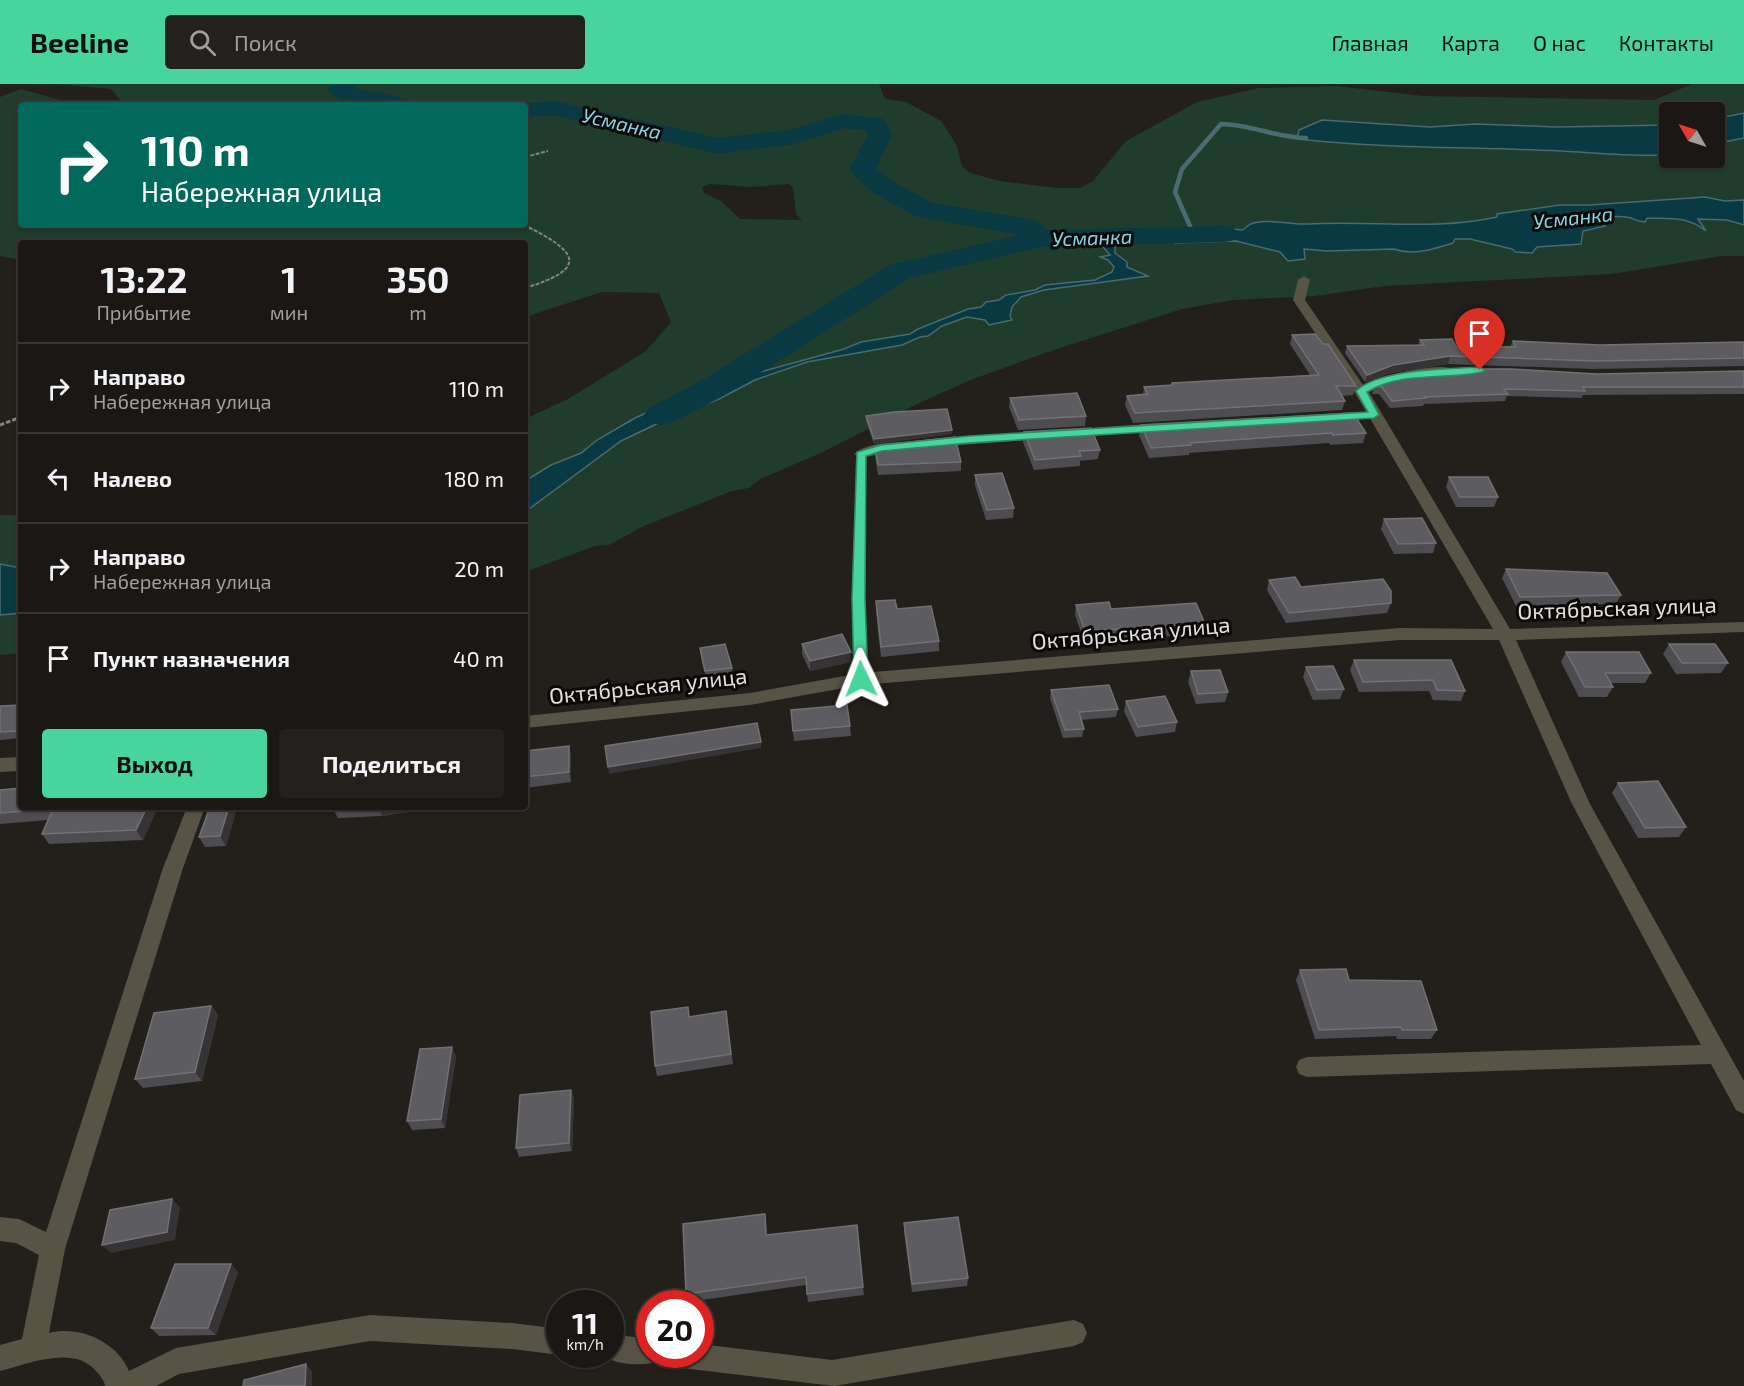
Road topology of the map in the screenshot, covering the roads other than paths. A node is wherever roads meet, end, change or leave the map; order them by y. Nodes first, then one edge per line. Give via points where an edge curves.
1 (1304, 280) dead end
2 (1460, 371) edge
3 (1362, 391) junction
4 (1172, 426) edge
5 (861, 454) joint
6 (1744, 627) edge
7 (1505, 635) junction
8 (861, 679) junction
9 (528, 722) edge
10 (18, 764) edge
11 (0, 765) edge
12 (195, 810) edge
13 (1718, 1054) junction
14 (1307, 1067) dead end
15 (1744, 1103) edge
16 (0, 1229) edge
17 (53, 1249) junction
18 (1074, 1333) dead end
19 (546, 1340) edge
20 (33, 1349) junction
21 (0, 1358) edge
22 (714, 1359) edge
23 (118, 1386) edge
24 (129, 1386) edge

1 - 3 street via 1299,300
2 - 3 street via 1409,375
3 - 7 street via 1368,415
4 - 5 street via 958,440 881,448
5 - 8 lane
6 - 7 street, Октябрьская улица
7 - 8 street, Октябрьская улица via 1400,634
7 - 13 street via 1581,804
8 - 9 street, Октябрьская улица via 750,699
10 - 11 street
12 - 17 street
13 - 14 street
13 - 15 street
16 - 17 street via 19,1230
17 - 20 street
18 - 22 street via 832,1373
19 - 24 street via 370,1328 176,1361
20 - 21 street
20 - 23 street via 57,1344 94,1349 117,1374

